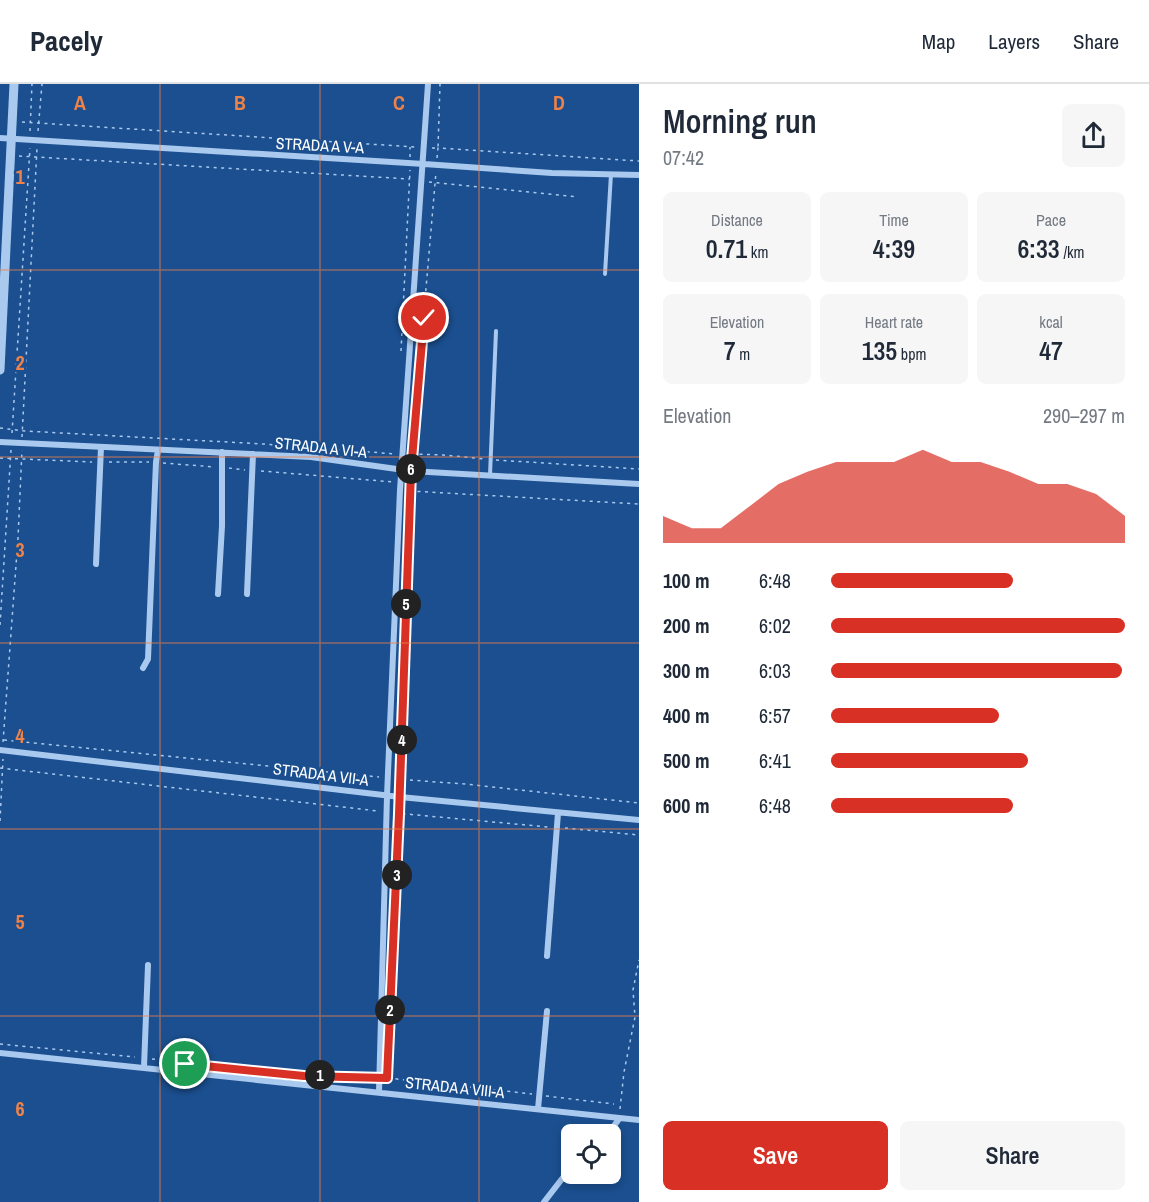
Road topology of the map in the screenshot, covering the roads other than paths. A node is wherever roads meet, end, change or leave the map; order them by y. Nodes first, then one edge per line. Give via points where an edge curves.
1 (14, 84) edge
2 (428, 84) edge
3 (0, 138) edge
4 (12, 138) junction
5 (424, 164) junction
6 (611, 174) junction
7 (639, 175) edge
8 (606, 274) dead end
9 (496, 331) dead end
10 (0, 370) edge
11 (0, 442) edge
12 (101, 447) junction
13 (158, 450) junction
14 (222, 452) junction
15 (253, 454) junction
16 (401, 470) junction
17 (490, 475) junction
18 (639, 484) edge
19 (96, 564) dead end
20 (218, 594) dead end
21 (247, 594) dead end
22 (143, 668) dead end
23 (2, 751) edge
24 (387, 796) junction
25 (558, 813) junction
26 (639, 820) edge
27 (547, 956) dead end
28 (148, 965) dead end
29 (548, 1011) dead end
30 (0, 1053) edge
31 (144, 1067) junction
32 (379, 1092) junction
33 (538, 1109) junction
34 (620, 1119) junction
35 (639, 1120) edge
36 (616, 1124) edge
37 (561, 1180) edge
38 (544, 1202) edge

1 - 4 street
2 - 5 street
3 - 4 street, STRADA A V-A
4 - 5 street, STRADA A V-A
4 - 10 street
5 - 6 street, STRADA A V-A
5 - 16 street
6 - 7 street, STRADA A V-A
6 - 8 lane
9 - 17 lane
11 - 12 street, STRADA A VI-A
12 - 13 street, STRADA A VI-A
12 - 19 street
13 - 14 street, STRADA A VI-A
13 - 22 street via 148,659
14 - 15 street, STRADA A VI-A
14 - 20 street
15 - 16 street, STRADA A VI-A via 311,457
15 - 21 street
16 - 17 street, STRADA A VI-A
16 - 24 street
17 - 18 street, STRADA A VI-A
23 - 24 street, STRADA A VII-A
24 - 25 street, STRADA A VII-A
24 - 32 street
25 - 26 street, STRADA A VII-A
25 - 27 street
28 - 31 street
29 - 33 street
30 - 31 street, STRADA A VIII-A
31 - 32 street, STRADA A VIII-A
32 - 33 street, STRADA A VIII-A
33 - 34 street, STRADA A VIII-A
34 - 35 street, STRADA A VIII-A
34 - 36 street
37 - 38 street

